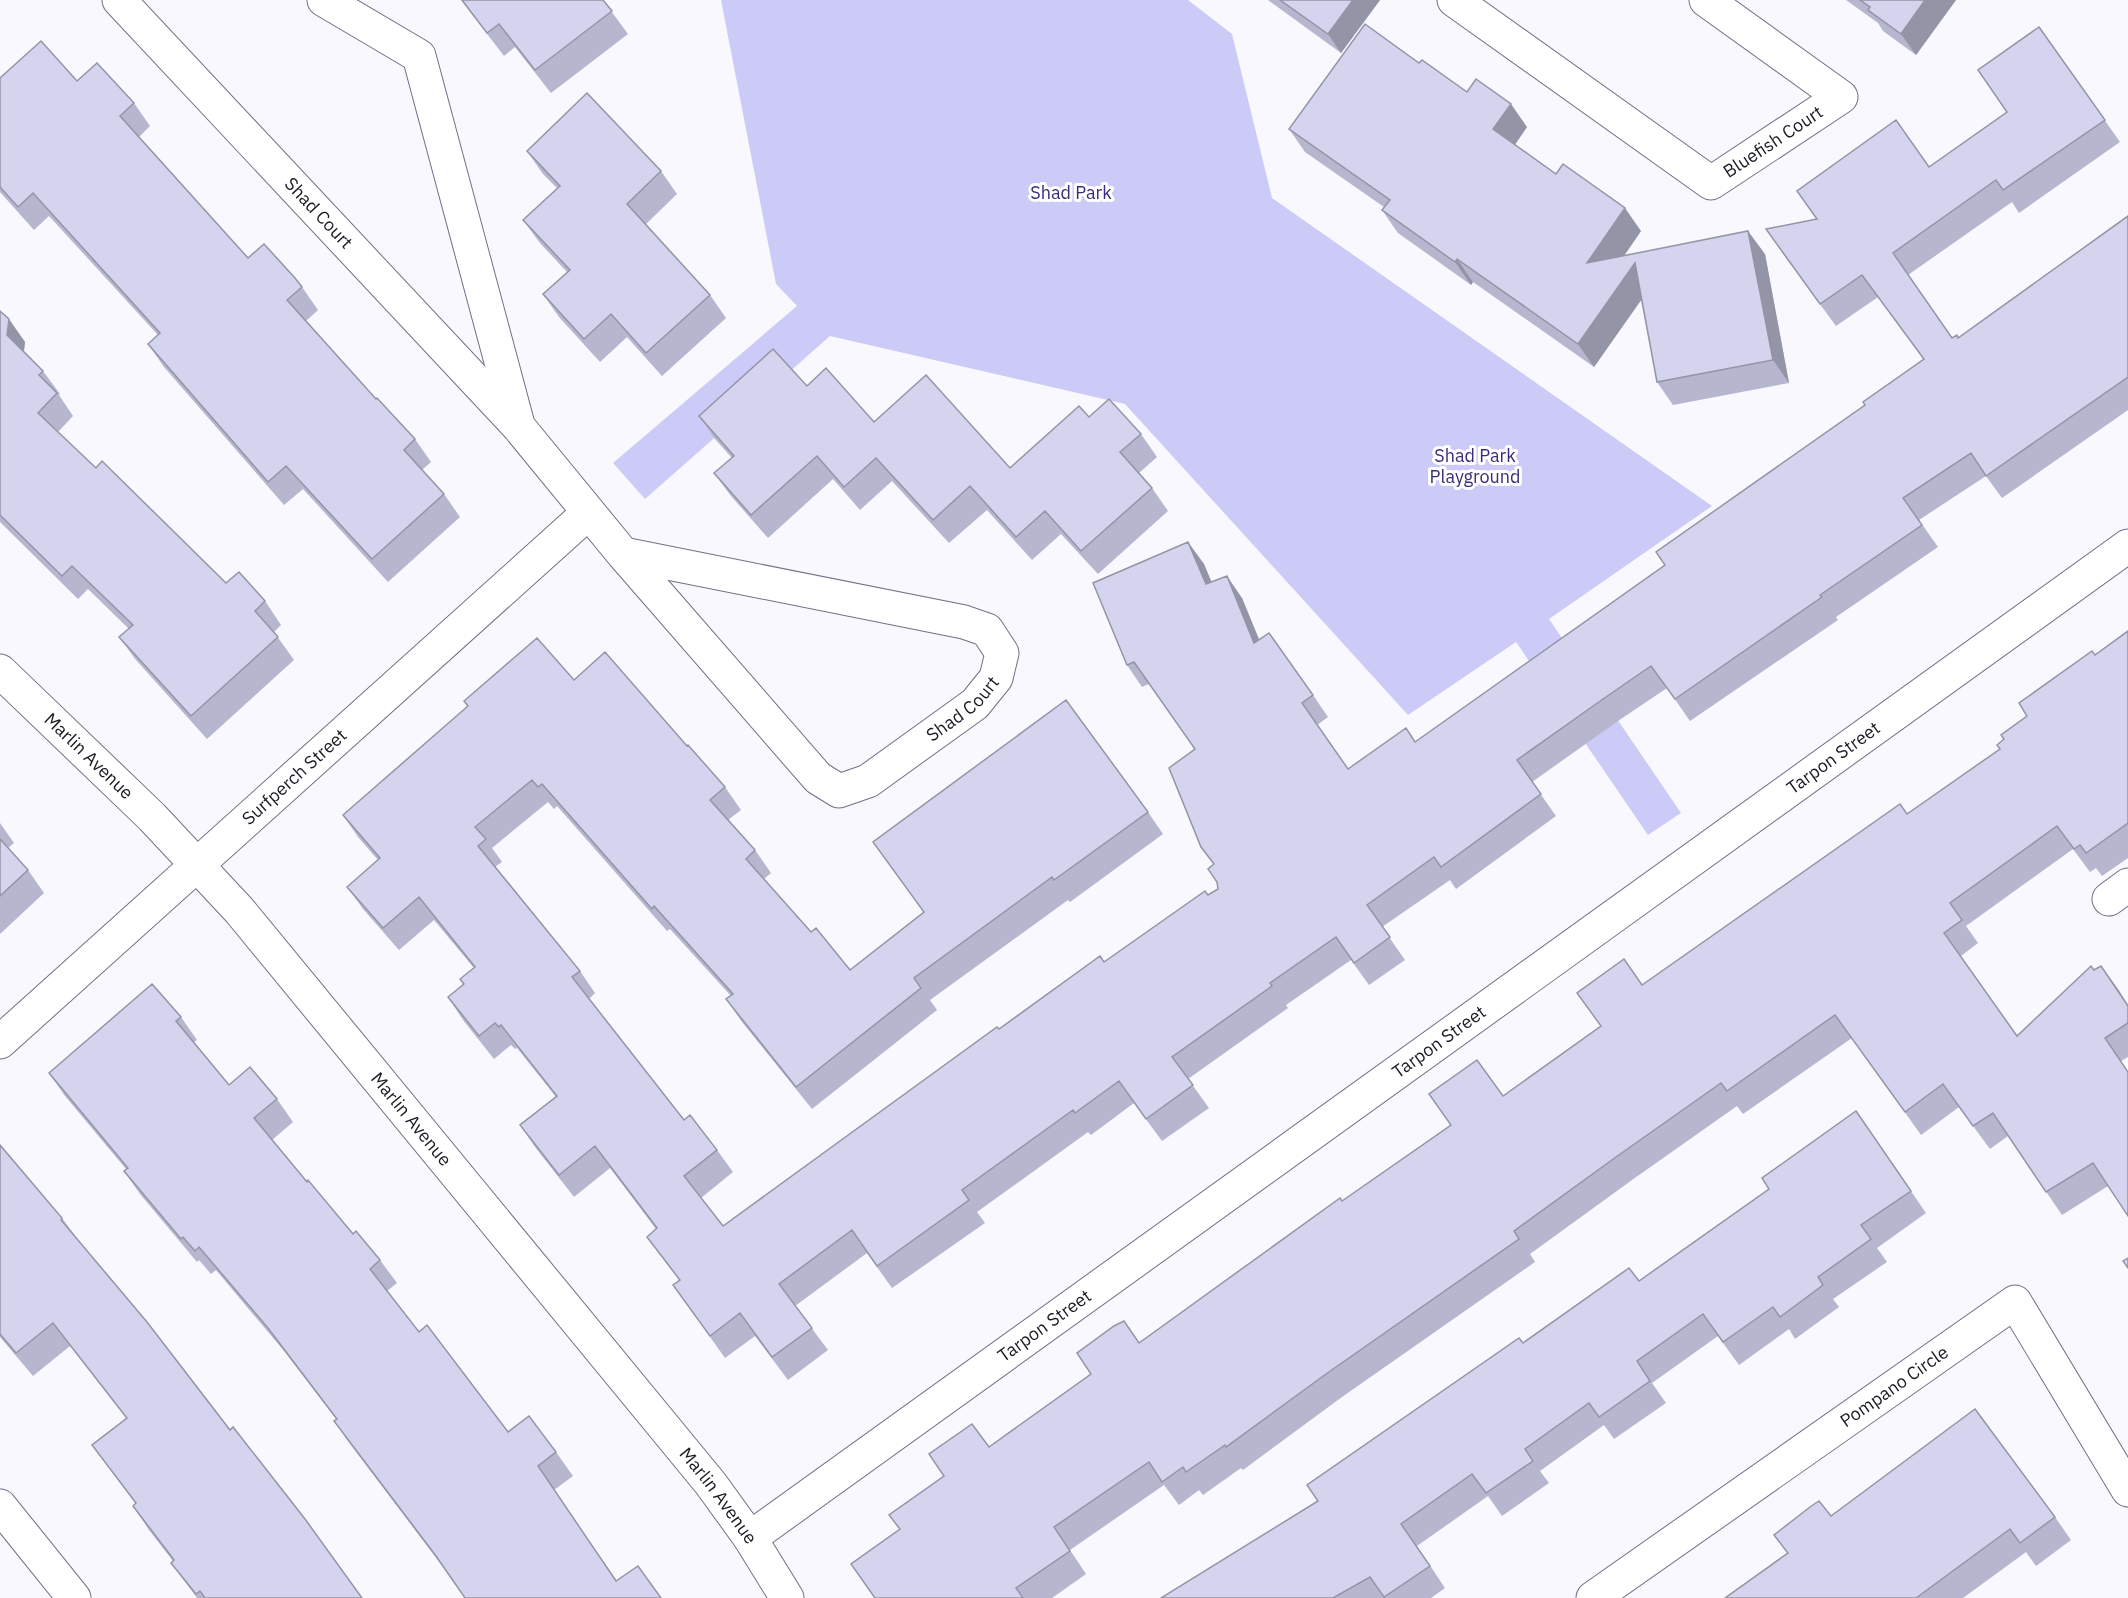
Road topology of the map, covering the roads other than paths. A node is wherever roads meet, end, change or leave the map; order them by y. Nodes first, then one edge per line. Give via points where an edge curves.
1 (119, 0) edge
2 (324, 0) edge
3 (1454, 0) edge
4 (1706, 0) edge
5 (518, 426) junction
6 (588, 513) junction
7 (2128, 546) edge
8 (623, 554) junction
9 (0, 671) edge
10 (197, 866) junction
11 (0, 1042) edge
12 (2128, 1490) edge
13 (0, 1506) edge
14 (750, 1539) junction
15 (74, 1598) edge
16 (787, 1598) edge
17 (1593, 1598) edge

1 - 5 street, Shad Court
2 - 5 street, Shad Court via 419,56
3 - 4 street, Bluefish Court via 1711,183 1841,97
5 - 6 street, Shad Court
6 - 8 street, Shad Court
6 - 10 street, Surfperch Street
7 - 14 street, Tarpon Street
8 - 8 street, Shad Court via 818,778 839,791 878,774 975,704 996,678 1002,653 987,630 964,622
9 - 10 street, Marlin Avenue via 152,817
10 - 11 street, Surfperch Street
10 - 14 street, Marlin Avenue via 239,910 703,1475
12 - 17 street, Pompano Circle via 2015,1302
13 - 15 street
14 - 16 street, Marlin Avenue

